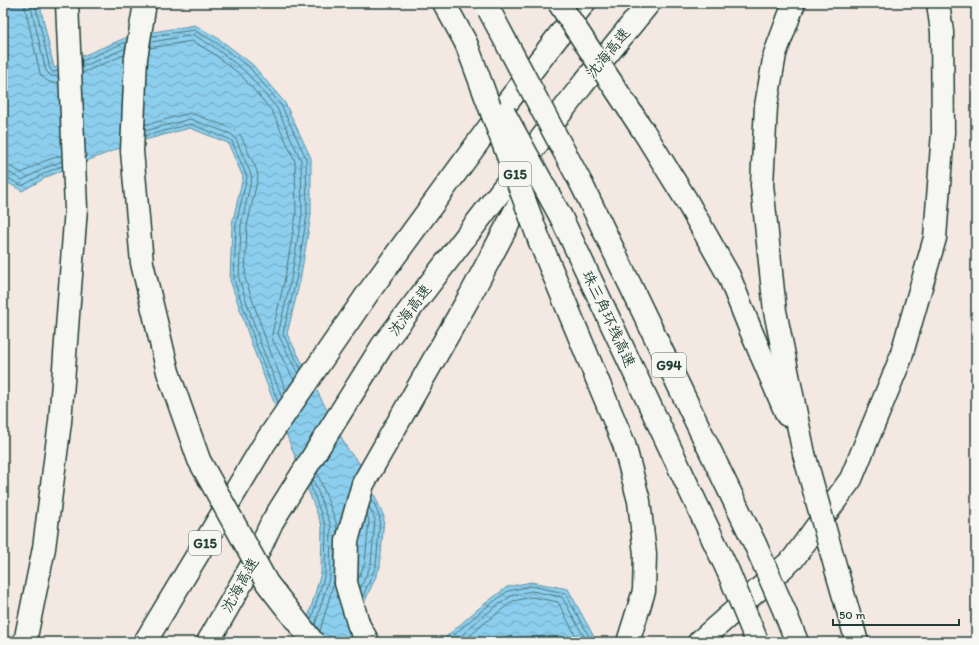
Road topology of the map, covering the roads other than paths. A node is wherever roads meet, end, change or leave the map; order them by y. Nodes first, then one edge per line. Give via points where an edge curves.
1 (67, 3) edge
2 (145, 3) edge
3 (444, 3) edge
4 (559, 3) edge
5 (584, 3) edge
6 (649, 3) edge
7 (794, 3) edge
8 (938, 3) edge
9 (487, 7) edge
10 (466, 43) junction
11 (583, 84) junction
12 (804, 454) junction
13 (757, 640) edge
14 (25, 642) edge
15 (145, 642) edge
16 (208, 642) edge
17 (313, 642) edge
18 (368, 642) edge
19 (628, 642) edge
20 (700, 642) edge
21 (797, 642) edge
22 (857, 642) edge

1 - 14 highway via 76,208 60,422 44,548
2 - 17 highway, bridge via 136,58 132,151 142,263 168,372 199,460 267,583
3 - 10 highway, 珠三角环线高速 / G94
4 - 12 highway, bridge via 644,132 729,276
5 - 15 highway, G15 via 506,104 368,293 264,444
6 - 11 highway, 沈海高速 / G15
7 - 12 highway via 775,54 766,106 762,185 775,311
8 - 20 highway via 942,32 943,132 935,238 900,360 850,479 793,559
9 - 21 highway, G94, bridge via 582,186 755,544
10 - 13 highway, 珠三角环线高速 / G94, bridge via 560,217 728,571
10 - 19 highway, bridge via 540,242 624,444 639,501 645,554 644,591
11 - 16 highway, 沈海高速 / G15 via 382,346 272,522 253,563
11 - 18 highway via 470,296 363,484 347,541 346,583 359,626
12 - 22 highway, bridge

